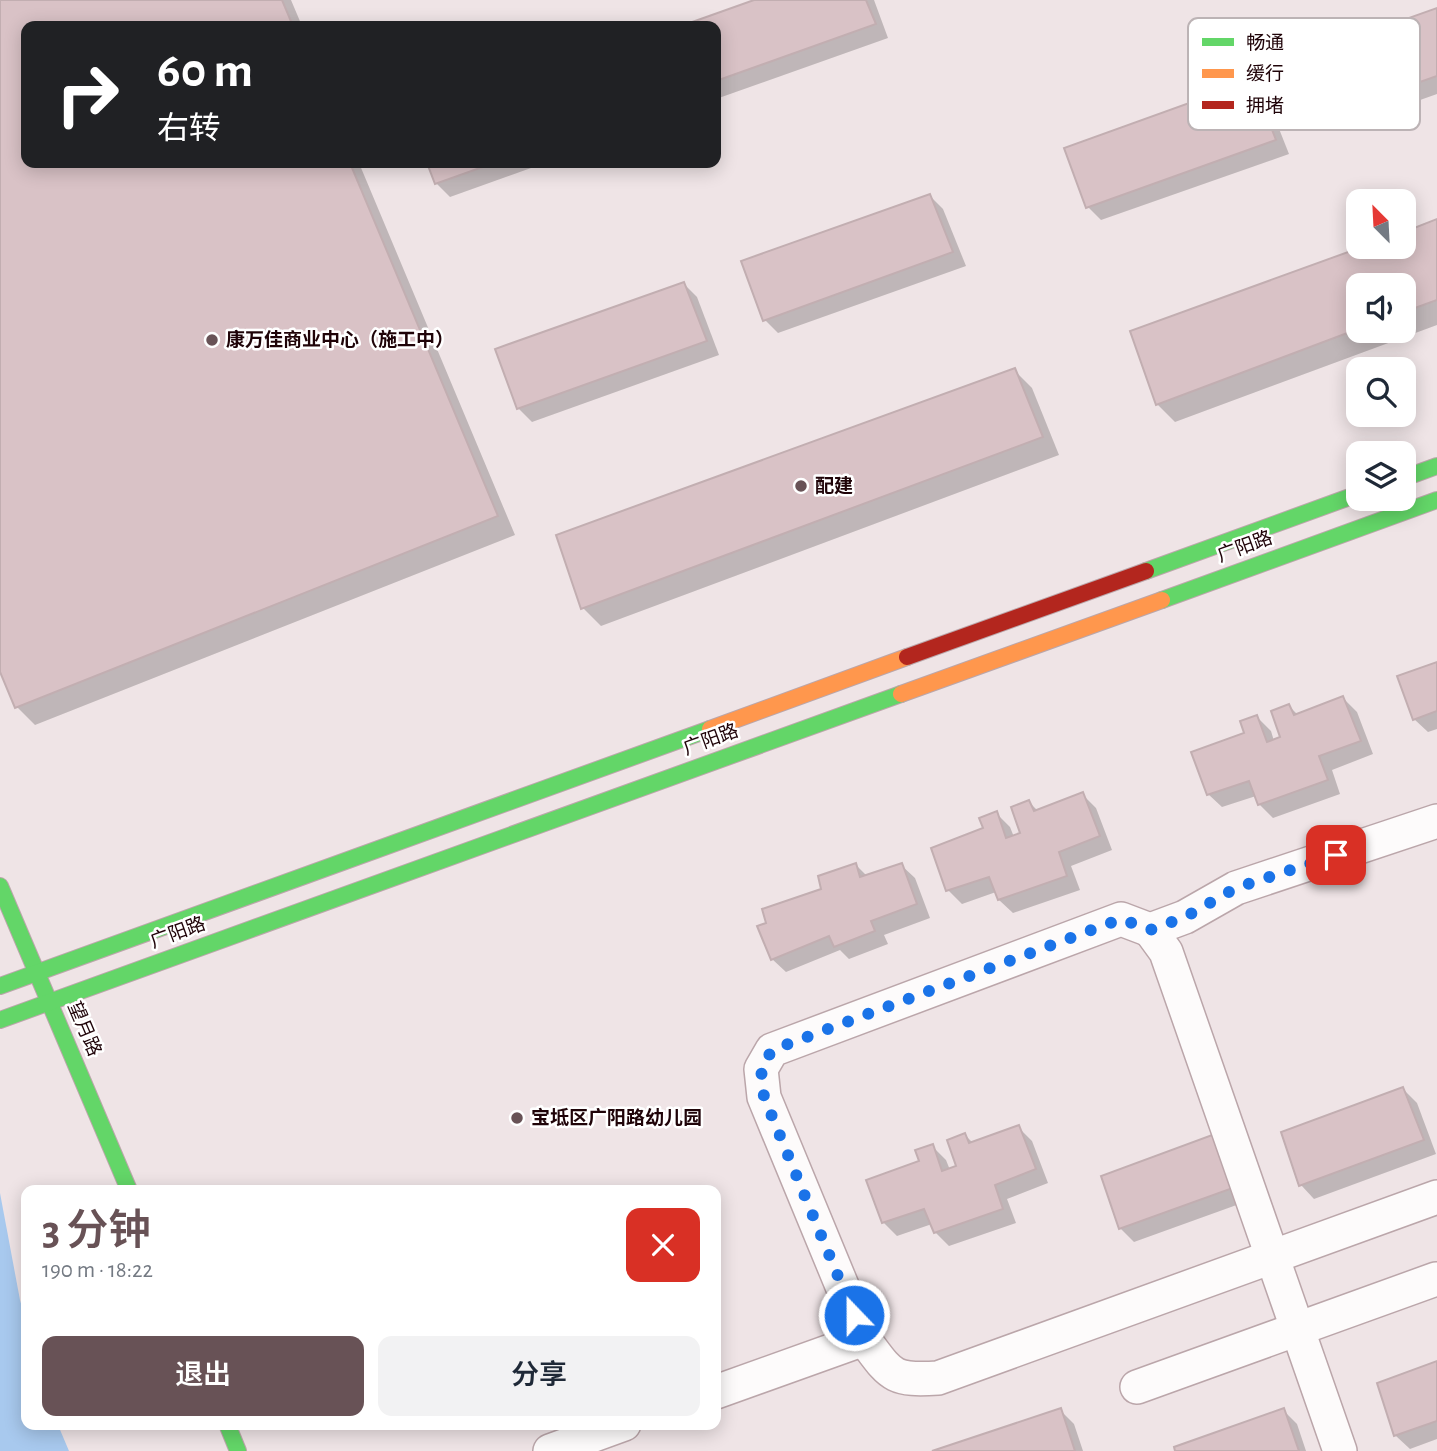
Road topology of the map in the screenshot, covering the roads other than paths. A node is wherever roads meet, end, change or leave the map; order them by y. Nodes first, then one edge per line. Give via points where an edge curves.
1 (1437, 466) edge
2 (1416, 474) edge
3 (1346, 498) edge
4 (1437, 500) edge
5 (1437, 821) edge
6 (0, 886) edge
7 (1150, 930) junction
8 (37, 972) junction
9 (0, 986) edge
10 (50, 1002) junction
11 (0, 1020) edge
12 (127, 1185) edge
13 (1437, 1197) edge
14 (1271, 1257) junction
15 (1436, 1279) edge
16 (1297, 1330) junction
17 (864, 1339) junction
18 (1137, 1387) dead end
19 (721, 1390) edge
20 (229, 1430) edge
21 (608, 1430) edge
22 (238, 1451) edge
23 (550, 1451) edge
24 (1340, 1451) edge

1 - 2 street
3 - 8 street, 广阳路
4 - 10 street, 广阳路
5 - 7 street via 1236,888 1185,917
6 - 8 street, 望月路
7 - 14 street via 1166,952
7 - 17 street via 1121,919 772,1050 761,1069 764,1097
8 - 9 street, 广阳路
8 - 10 street, 望月路
10 - 11 street, 广阳路
10 - 12 street, 望月路
13 - 14 street
14 - 16 street
14 - 17 street via 938,1378 910,1380 888,1371
15 - 16 street
16 - 18 street
16 - 24 street
17 - 19 street
20 - 22 street
21 - 23 street

